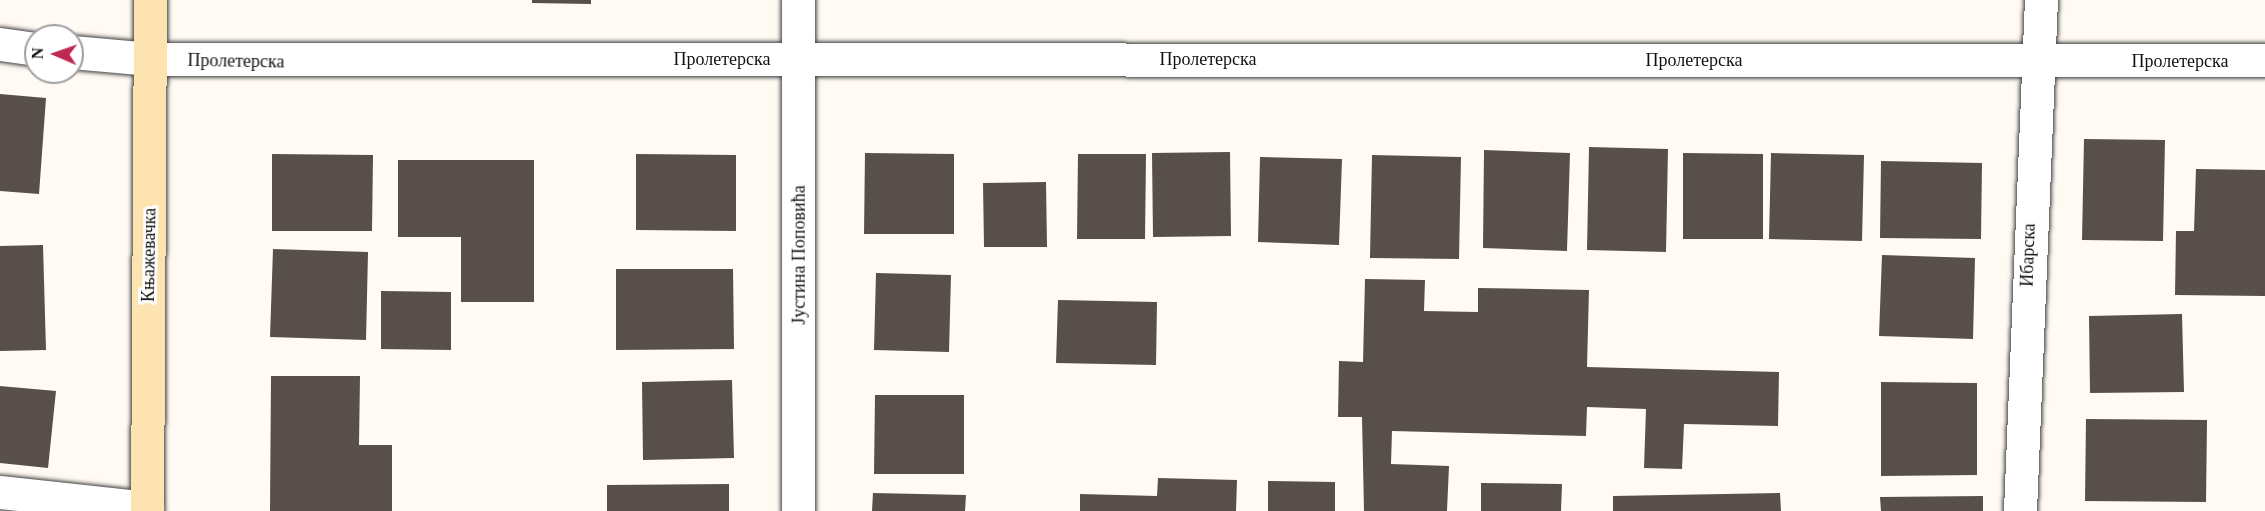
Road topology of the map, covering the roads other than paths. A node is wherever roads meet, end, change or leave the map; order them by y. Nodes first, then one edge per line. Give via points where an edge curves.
1 (150, 0) edge
2 (798, 0) edge
3 (2041, 0) edge
4 (0, 44) edge
5 (24, 47) edge
6 (84, 53) edge
7 (152, 59) junction
8 (798, 59) junction
9 (2038, 60) junction
10 (2265, 60) edge
11 (0, 492) edge
12 (147, 510) edge
13 (798, 511) edge
14 (2020, 511) edge

1 - 7 main road, Књажевачка
2 - 8 street, Јустина Поповића
3 - 9 street, Ибарска
4 - 5 street
6 - 7 street, Пролетерска
7 - 8 street, Пролетерска
7 - 12 main road, Књажевачка
8 - 9 street, Пролетерска
8 - 13 street, Јустина Поповића
9 - 10 street, Пролетерска
9 - 14 street, Ибарска
11 - 12 street

